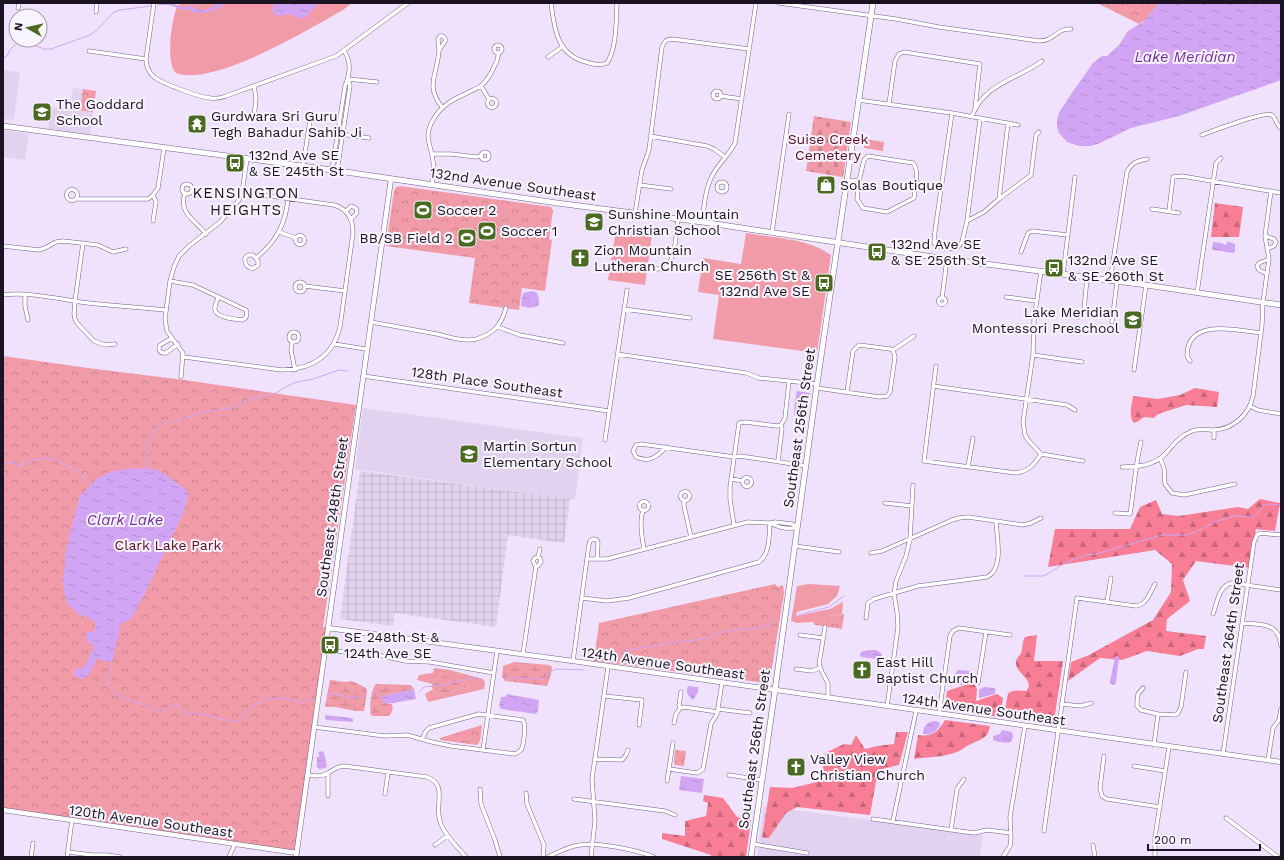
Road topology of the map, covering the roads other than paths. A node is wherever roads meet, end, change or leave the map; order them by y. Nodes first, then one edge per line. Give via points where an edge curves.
1 (19, 3) edge
2 (97, 3) edge
3 (154, 3) edge
4 (408, 3) edge
5 (551, 3) edge
6 (617, 3) edge
7 (756, 3) edge
8 (779, 3) edge
9 (873, 3) edge
10 (18, 8) dead end
11 (96, 12) dead end
12 (871, 16) junction
13 (1071, 29) dead end
14 (562, 47) junction
15 (749, 49) junction
16 (439, 50) dead end
17 (89, 51) dead end
18 (344, 51) junction
19 (498, 53) dead end
20 (548, 58) dead end
21 (146, 59) junction
22 (1042, 61) dead end
23 (348, 79) junction
24 (377, 82) dead end
25 (254, 86) junction
26 (481, 86) junction
27 (721, 96) dead end
28 (490, 99) dead end
29 (742, 99) junction
30 (858, 100) junction
31 (889, 104) junction
32 (442, 107) junction
33 (976, 108) junction
34 (952, 113) junction
35 (789, 114) dead end
36 (972, 116) junction
37 (254, 118) dead end
38 (980, 119) junction
39 (310, 120) dead end
40 (1008, 123) junction
41 (1018, 125) dead end
42 (3, 126) edge
43 (1281, 128) edge
44 (1039, 132) dead end
45 (340, 134) junction
46 (1202, 135) dead end
47 (650, 136) junction
48 (369, 138) dead end
49 (164, 148) junction
50 (432, 154) junction
51 (481, 156) dead end
52 (725, 157) junction
53 (1221, 158) dead end
54 (247, 159) junction
55 (1147, 159) dead end
56 (303, 166) junction
57 (335, 171) junction
58 (1075, 177) dead end
59 (391, 179) junction
60 (847, 180) junction
61 (859, 181) junction
62 (1213, 181) junction
63 (709, 182) junction
64 (718, 184) dead end
65 (432, 185) junction
66 (640, 185) junction
67 (846, 186) junction
68 (858, 188) junction
69 (671, 189) dead end
70 (1271, 191) junction
71 (242, 192) junction
72 (1281, 193) edge
73 (185, 194) dead end
74 (153, 195) junction
75 (288, 198) junction
76 (77, 199) dead end
77 (999, 199) junction
78 (1152, 209) dead end
79 (346, 211) junction
80 (1169, 211) junction
81 (635, 213) junction
82 (1179, 213) dead end
83 (350, 217) junction
84 (678, 219) junction
85 (153, 221) dead end
86 (967, 221) junction
87 (702, 222) junction
88 (279, 232) junction
89 (772, 232) junction
90 (206, 234) junction
91 (1068, 235) junction
92 (1265, 236) junction
93 (296, 238) dead end
94 (838, 242) junction
95 (84, 243) junction
96 (3, 246) edge
97 (1267, 249) junction
98 (126, 250) dead end
99 (1021, 252) dead end
100 (256, 258) dead end
101 (948, 259) junction
102 (1269, 259) junction
103 (648, 268) dead end
104 (1040, 271) junction
105 (1063, 274) junction
106 (1267, 274) junction
107 (1087, 278) junction
108 (170, 281) junction
109 (1110, 281) junction
110 (1116, 282) junction
111 (305, 286) dead end
112 (1146, 286) junction
113 (627, 290) dead end
114 (345, 291) junction
115 (1197, 293) junction
116 (25, 294) junction
117 (3, 295) edge
118 (1006, 296) dead end
119 (218, 298) junction
120 (942, 298) dead end
121 (75, 301) junction
122 (1036, 301) junction
123 (1263, 302) junction
124 (1281, 305) edge
125 (506, 308) dead end
126 (624, 309) junction
127 (165, 310) junction
128 (1078, 317) dead end
129 (690, 318) dead end
130 (28, 320) dead end
131 (371, 322) junction
132 (1112, 322) dead end
133 (498, 327) junction
134 (1261, 333) junction
135 (914, 336) dead end
136 (172, 338) junction
137 (292, 342) dead end
138 (563, 343) dead end
139 (115, 344) dead end
140 (178, 344) junction
141 (334, 344) junction
142 (366, 349) junction
143 (893, 350) junction
144 (617, 354) junction
145 (1033, 355) junction
146 (184, 357) junction
147 (1190, 361) dead end
148 (1082, 362) dead end
149 (936, 366) dead end
150 (295, 370) junction
151 (1134, 370) dead end
152 (363, 376) junction
153 (181, 377) dead end
154 (789, 381) junction
155 (817, 386) junction
156 (933, 386) junction
157 (847, 392) junction
158 (1027, 399) junction
159 (1250, 406) junction
160 (1076, 410) dead end
161 (609, 411) junction
162 (1281, 414) edge
163 (781, 425) junction
164 (1214, 430) junction
165 (973, 438) dead end
166 (1214, 438) dead end
167 (605, 440) dead end
168 (1141, 442) dead end
169 (666, 447) junction
170 (1041, 454) junction
171 (734, 457) junction
172 (1160, 458) junction
173 (778, 461) junction
174 (1083, 461) dead end
175 (806, 466) junction
176 (968, 467) junction
177 (1122, 467) dead end
178 (1136, 467) junction
179 (731, 479) junction
180 (743, 481) dead end
181 (1235, 484) dead end
182 (913, 485) dead end
183 (684, 501) dead end
184 (885, 503) dead end
185 (912, 506) junction
186 (643, 510) dead end
187 (1115, 513) dead end
188 (1041, 518) dead end
189 (996, 522) junction
190 (770, 523) junction
191 (734, 525) junction
192 (797, 527) junction
193 (1281, 535) edge
194 (691, 537) junction
195 (910, 539) junction
196 (795, 546) junction
197 (540, 549) dead end
198 (644, 549) junction
199 (839, 552) dead end
200 (871, 553) dead end
201 (587, 559) junction
202 (597, 559) junction
203 (1111, 578) dead end
204 (1155, 584) dead end
205 (1248, 586) junction
206 (1281, 590) edge
207 (894, 594) junction
208 (582, 598) junction
209 (1107, 602) junction
210 (1213, 614) dead end
211 (866, 618) dead end
212 (1242, 623) junction
213 (825, 627) dead end
214 (328, 628) junction
215 (986, 632) junction
216 (800, 635) dead end
217 (1010, 635) dead end
218 (823, 638) junction
219 (1281, 646) edge
220 (333, 651) dead end
221 (497, 651) junction
222 (522, 654) junction
223 (572, 661) junction
224 (608, 667) junction
225 (820, 668) junction
226 (796, 669) dead end
227 (1186, 672) dead end
228 (494, 673) junction
229 (722, 683) junction
230 (978, 683) dead end
231 (1143, 688) dead end
232 (776, 690) junction
233 (681, 692) dead end
234 (604, 696) junction
235 (828, 698) junction
236 (1092, 703) dead end
237 (1061, 704) junction
238 (887, 707) junction
239 (680, 708) junction
240 (1281, 709) edge
241 (718, 710) junction
242 (916, 711) junction
243 (750, 713) dead end
244 (939, 714) junction
245 (1158, 714) junction
246 (488, 715) junction
247 (674, 723) dead end
248 (639, 725) dead end
249 (1025, 726) junction
250 (314, 727) junction
251 (1058, 731) junction
252 (422, 739) junction
253 (673, 743) dead end
254 (1154, 745) junction
255 (1168, 747) junction
256 (483, 750) junction
257 (628, 750) dead end
258 (1223, 754) junction
259 (1104, 756) dead end
260 (596, 758) junction
261 (1268, 760) junction
262 (1281, 762) edge
263 (1134, 766) dead end
264 (669, 769) junction
265 (1165, 771) junction
266 (328, 773) junction
267 (388, 773) junction
268 (308, 775) junction
269 (729, 776) dead end
270 (964, 779) dead end
271 (762, 780) junction
272 (667, 782) dead end
273 (480, 789) dead end
274 (526, 793) dead end
275 (385, 794) dead end
276 (328, 796) dead end
277 (574, 799) dead end
278 (593, 802) junction
279 (1160, 807) junction
280 (3, 810) edge
281 (675, 815) dead end
282 (1226, 818) dead end
283 (873, 819) dead end
284 (72, 820) junction
285 (893, 821) junction
286 (951, 830) junction
287 (1044, 831) dead end
288 (1011, 833) junction
289 (447, 836) junction
290 (33, 843) dead end
291 (235, 844) junction
292 (753, 844) junction
293 (435, 845) dead end
294 (593, 845) junction
295 (1092, 845) dead end
296 (68, 852) junction
297 (639, 852) junction
298 (806, 853) dead end
299 (296, 855) edge
300 (31, 857) edge
301 (67, 857) edge
302 (120, 857) edge
303 (229, 857) edge
304 (466, 857) edge
305 (500, 857) edge
306 (543, 857) edge
307 (548, 857) edge
308 (591, 857) edge
309 (638, 857) edge
310 (654, 857) edge
311 (751, 857) edge
312 (1003, 857) edge
313 (1095, 857) edge
314 (1155, 857) edge
315 (1278, 857) edge

1 - 10 street
2 - 11 street
3 - 21 street
4 - 18 street
5 - 14 street via 556,34
6 - 14 street via 616,30 607,63 598,65 581,61
7 - 15 street
8 - 12 street
9 - 12 main road, Southeast 256th Street
12 - 13 street via 1039,41 1048,40 1062,29
12 - 30 main road, Southeast 256th Street
14 - 20 street
15 - 29 street
15 - 47 street via 672,39 665,42 662,47
16 - 32 street via 433,91
17 - 21 street
18 - 23 street via 349,61
18 - 25 street via 324,61
19 - 26 street via 499,57 490,76
21 - 25 street via 149,72 156,78 204,97 218,98
22 - 33 street via 997,85
23 - 24 street
23 - 45 street
25 - 37 street
26 - 28 street
26 - 32 street
27 - 29 street
29 - 52 street via 735,143
30 - 31 street
30 - 60 main road, Southeast 256th Street
31 - 33 street via 895,61 904,52 980,64
31 - 34 street
32 - 50 street via 429,129 428,142
33 - 36 street
34 - 36 street
34 - 86 street via 934,243 937,246 957,248 962,242
35 - 89 street
36 - 38 street
38 - 40 street
38 - 86 street
39 - 56 street
40 - 41 street
40 - 77 street
42 - 49 main road, 132nd Avenue Southeast
43 - 46 street via 1274,117 1268,114
44 - 77 street via 1036,135 1030,175
45 - 48 street
45 - 57 street
47 - 52 street via 706,146
47 - 66 street
49 - 54 main road, 132nd Avenue Southeast
49 - 74 street via 158,188
50 - 51 street
50 - 65 street
52 - 63 street
53 - 62 street via 1216,163
54 - 56 main road, 132nd Avenue Southeast
54 - 71 street
55 - 109 street via 1138,160 1127,172
56 - 57 main road, 132nd Avenue Southeast
57 - 59 main road, 132nd Avenue Southeast
58 - 91 street
59 - 65 main road, 132nd Avenue Southeast
59 - 131 street, Southeast 248th Street
60 - 61 street
60 - 67 main road, Southeast 256th Street
61 - 68 street
61 - 68 street via 864,160 868,156 913,163 915,166 914,198 887,212 863,208 857,199
62 - 70 street
62 - 80 street via 1173,177
62 - 115 street
63 - 64 street
63 - 87 street
65 - 81 main road, 132nd Avenue Southeast
66 - 69 street
66 - 81 street
67 - 68 street
67 - 94 main road, Southeast 256th Street
70 - 72 street
70 - 92 street
71 - 75 street
71 - 90 street via 233,208
73 - 90 street via 185,212
74 - 76 street via 143,199
74 - 85 street via 156,202
75 - 79 street via 334,205
75 - 88 street
77 - 86 street via 984,212
78 - 80 street
79 - 83 street
79 - 83 street via 351,206 356,208 357,213
80 - 82 street
81 - 84 main road, 132nd Avenue Southeast
83 - 114 street via 353,233
84 - 87 main road, 132nd Avenue Southeast
84 - 103 street via 672,258 665,268
87 - 89 main road, 132nd Avenue Southeast
88 - 93 street
88 - 100 street
89 - 94 main road, 132nd Avenue Southeast
90 - 108 street via 179,256
91 - 99 street via 1032,231 1028,233
91 - 105 street
92 - 97 street
92 - 97 street via 1276,242
94 - 101 main road, 132nd Avenue Southeast
94 - 155 main road, Southeast 256th Street
95 - 96 street via 59,241 36,250
95 - 98 street via 100,246 112,252
95 - 121 street
97 - 102 street
101 - 104 main road, 132nd Avenue Southeast
101 - 120 street
102 - 106 street
102 - 106 street via 1258,266 1259,270
104 - 105 main road, 132nd Avenue Southeast
104 - 122 street
105 - 107 main road, 132nd Avenue Southeast
106 - 123 street
107 - 109 main road, 132nd Avenue Southeast
107 - 128 street via 1084,310
108 - 119 street via 193,285
108 - 127 street
109 - 110 main road, 132nd Avenue Southeast
110 - 112 main road, 132nd Avenue Southeast
110 - 132 street
111 - 114 street
112 - 115 main road, 132nd Avenue Southeast
112 - 151 street
113 - 126 street
114 - 141 street via 340,327
115 - 123 main road, 132nd Avenue Southeast
116 - 117 street
116 - 121 street
116 - 130 street
118 - 122 street
119 - 119 street via 216,313 242,320 246,317 246,310
121 - 127 street
121 - 139 street via 75,319 89,337 101,344
122 - 145 street
123 - 124 main road, 132nd Avenue Southeast
123 - 134 street
125 - 133 street
126 - 129 street
126 - 144 street
127 - 136 street via 166,326
131 - 133 street via 472,340
131 - 142 street, Southeast 248th Street
133 - 138 street via 520,335
134 - 147 street via 1222,328 1205,330 1191,339 1187,356
134 - 159 street
135 - 143 street
136 - 140 street
136 - 140 street via 160,345 160,351 166,353
137 - 150 street
140 - 146 street
141 - 142 street
141 - 150 street via 320,359
142 - 152 street, Southeast 248th Street
143 - 157 street via 856,346
143 - 157 street via 895,357 890,392 886,396
144 - 154 street via 746,372 759,378
144 - 161 street
145 - 148 street
145 - 158 street
146 - 150 street
146 - 153 street
149 - 156 street
152 - 161 street, 128th Place Southeast
152 - 214 street, Southeast 248th Street
154 - 155 street
154 - 163 street via 785,418
155 - 157 street
155 - 175 main road, Southeast 256th Street
156 - 158 street
156 - 176 street via 924,461
158 - 160 street via 1067,405
158 - 170 street via 1023,422 1025,435
159 - 162 street
159 - 164 street via 1236,423 1224,429
161 - 167 street
163 - 171 street via 739,423
163 - 173 street
164 - 166 street
164 - 172 street via 1192,431 1182,436
165 - 176 street
168 - 178 street
169 - 169 street via 660,455 651,460 638,458 633,451 634,446 638,444
169 - 171 street
170 - 174 street
170 - 176 street via 1030,469 1016,473
171 - 173 street
171 - 179 street
172 - 178 street
172 - 181 street via 1164,468 1164,484 1172,493 1184,495
173 - 175 street
175 - 192 main road, Southeast 256th Street
177 - 178 street
178 - 187 street via 1130,514
179 - 180 street
179 - 191 street via 730,499
182 - 185 street
183 - 194 street
184 - 185 street
185 - 195 street
186 - 198 street via 641,529
188 - 189 street via 1023,525
189 - 195 street via 979,518 959,518
189 - 207 street via 998,559 997,567 992,574 918,586
190 - 191 street via 748,522
190 - 192 street via 792,529
190 - 208 street via 762,560 754,564 629,598 607,601
191 - 194 street
192 - 196 main road, Southeast 256th Street
193 - 205 street, Southeast 264th Street via 1263,532 1257,535
194 - 198 street
195 - 200 street
195 - 207 street
196 - 199 street
196 - 232 main road, Southeast 256th Street
197 - 222 street via 534,561 536,566
198 - 202 street via 607,559
201 - 202 street
201 - 202 street via 589,544 593,539 598,543
201 - 208 street
203 - 209 street
204 - 209 street via 1140,606
205 - 206 street
205 - 210 street via 1232,583 1225,585
205 - 212 street, Southeast 264th Street
207 - 211 street via 869,601
207 - 238 street via 898,627
208 - 223 street
209 - 237 street via 1077,598
212 - 219 street via 1272,628 1279,635
212 - 258 street, Southeast 264th Street
213 - 218 street
214 - 221 street, 124th Avenue Southeast
214 - 250 street, Southeast 248th Street
215 - 217 street
215 - 230 street
215 - 244 street via 960,628 950,636
216 - 218 street
218 - 225 street
220 - 228 street via 373,654
221 - 222 street, 124th Avenue Southeast
221 - 228 street
222 - 223 street, 124th Avenue Southeast
223 - 224 street, 124th Avenue Southeast
224 - 229 street, 124th Avenue Southeast
224 - 234 street
225 - 226 street via 812,671
225 - 235 street via 828,684
227 - 245 street via 1178,713
228 - 246 street
229 - 232 street, 124th Avenue Southeast
229 - 241 street
231 - 245 street via 1138,694 1137,706 1141,710
232 - 235 street, 124th Avenue Southeast
232 - 271 main road, Southeast 256th Street
233 - 239 street
234 - 248 street via 642,700
234 - 260 street
235 - 238 street, 124th Avenue Southeast
236 - 237 street via 1081,706
237 - 251 street
238 - 242 street, 124th Avenue Southeast
239 - 241 street
239 - 247 street
240 - 261 street via 1279,720 1272,728
241 - 243 street
241 - 264 street via 711,724 702,770 697,772
242 - 244 street, 124th Avenue Southeast
242 - 285 street
244 - 249 street, 124th Avenue Southeast
245 - 254 street
246 - 252 street via 474,715 429,728
246 - 256 street
246 - 256 street via 523,720 525,724 518,753
249 - 251 street, 124th Avenue Southeast
249 - 288 street via 1010,816
250 - 252 street
250 - 268 street, Southeast 248th Street
251 - 254 street, 124th Avenue Southeast
251 - 287 street
252 - 256 street
253 - 264 street
254 - 255 street, 124th Avenue Southeast
255 - 258 street, 124th Avenue Southeast
255 - 265 street
257 - 260 street via 622,760 618,761
258 - 261 street, 124th Avenue Southeast
259 - 279 street via 1100,788 1102,796 1107,799
260 - 278 street via 592,779
261 - 262 street, 124th Avenue Southeast
263 - 265 street
264 - 272 street
265 - 279 street
266 - 267 street via 337,766 344,766
266 - 268 street
266 - 276 street
267 - 275 street
267 - 289 street via 427,777 437,783 438,814
268 - 299 street, Southeast 248th Street
269 - 271 street
270 - 286 street via 957,789
271 - 292 main road, Southeast 256th Street
273 - 305 street via 481,804
274 - 306 street via 527,804 544,845
277 - 278 street
278 - 281 street via 666,811
278 - 294 street
279 - 314 street
280 - 284 street, 120th Avenue Southeast
282 - 315 street
283 - 285 street
284 - 291 street, 120th Avenue Southeast
284 - 296 street
285 - 286 street
286 - 288 street
288 - 312 street via 1010,846
289 - 293 street
289 - 304 street
290 - 300 street
291 - 299 street, 120th Avenue Southeast
291 - 303 street
292 - 298 street
292 - 311 main road, Southeast 256th Street
294 - 297 street
294 - 307 street via 574,846
294 - 308 street
295 - 313 street
296 - 301 street
296 - 302 street
297 - 309 street
297 - 310 street

